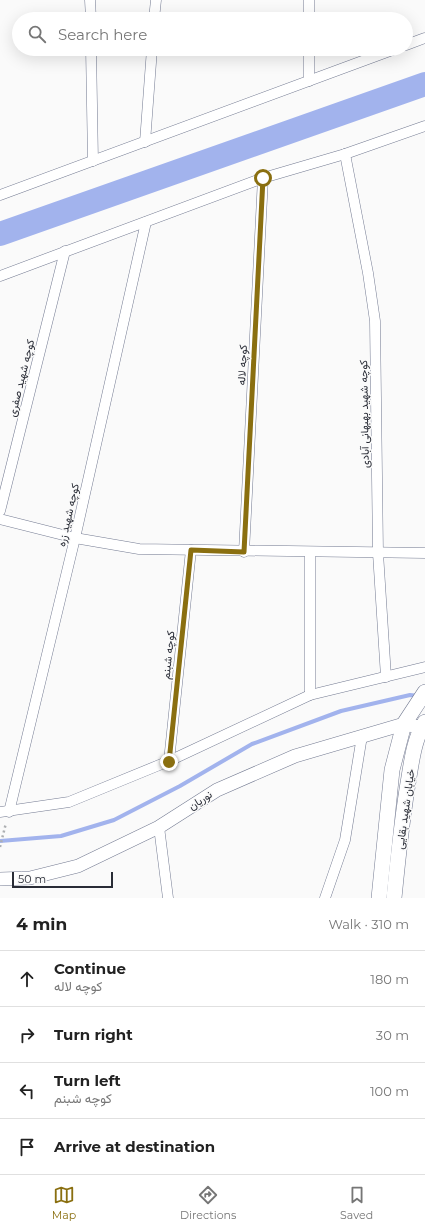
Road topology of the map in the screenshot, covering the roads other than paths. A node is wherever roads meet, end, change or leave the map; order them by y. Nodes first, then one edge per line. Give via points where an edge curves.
1 (90, 0) edge
2 (156, 0) edge
3 (309, 0) edge
4 (90, 12) edge
5 (155, 12) edge
6 (309, 12) edge
7 (425, 38) edge
8 (413, 42) edge
9 (91, 56) edge
10 (151, 56) edge
11 (309, 56) edge
12 (376, 56) edge
13 (309, 81) junction
14 (425, 126) edge
15 (145, 142) junction
16 (345, 154) junction
17 (93, 162) junction
18 (263, 178) junction
19 (0, 195) edge
20 (146, 222) junction
21 (65, 251) junction
22 (0, 276) edge
23 (0, 511) edge
24 (0, 519) edge
25 (75, 538) junction
26 (191, 550) junction
27 (244, 552) junction
28 (310, 552) junction
29 (378, 553) junction
30 (425, 553) edge
31 (425, 667) edge
32 (386, 677) junction
33 (425, 692) edge
34 (310, 695) junction
35 (404, 724) junction
36 (424, 726) edge
37 (362, 736) junction
38 (169, 762) junction
39 (4, 812) edge
40 (159, 827) junction
41 (0, 879) edge
42 (168, 898) edge
43 (325, 898) edge
44 (380, 898) edge
45 (394, 898) edge

1 - 4 street
2 - 5 street
3 - 6 street
7 - 8 street
9 - 17 street
10 - 15 street
11 - 13 street
12 - 13 street
13 - 15 street
14 - 16 street
15 - 17 street
16 - 18 street
16 - 29 street, کوچه شهید بهبهانی آبادی via 375,321
17 - 19 street
18 - 20 street
18 - 27 street, کوچه لاله
20 - 21 street
20 - 25 street, کوچه شهید زره
21 - 22 street
21 - 23 street, کوچه شهید صفری
24 - 25 street
25 - 26 street via 139,549
25 - 39 street, کوچه شهید زره
26 - 27 street
26 - 38 street, کوچه شبنم
27 - 28 street
28 - 29 street
28 - 34 street
29 - 30 street
29 - 32 street, کوچه شهید بهبهانی آبادی
31 - 32 street
32 - 34 street
33 - 35 main road, خیابان شهید بقایی
34 - 38 street
35 - 36 street
35 - 37 street, نوریان
35 - 44 main road, خیابان شهید بقایی via 392,770
36 - 45 main road, خیابان شهید بقایی via 410,770 401,820
37 - 40 street, نوریان via 295,756 217,790
37 - 43 street via 345,840
38 - 39 street via 69,802
40 - 41 street, نوریان via 78,866 30,878
40 - 42 street

